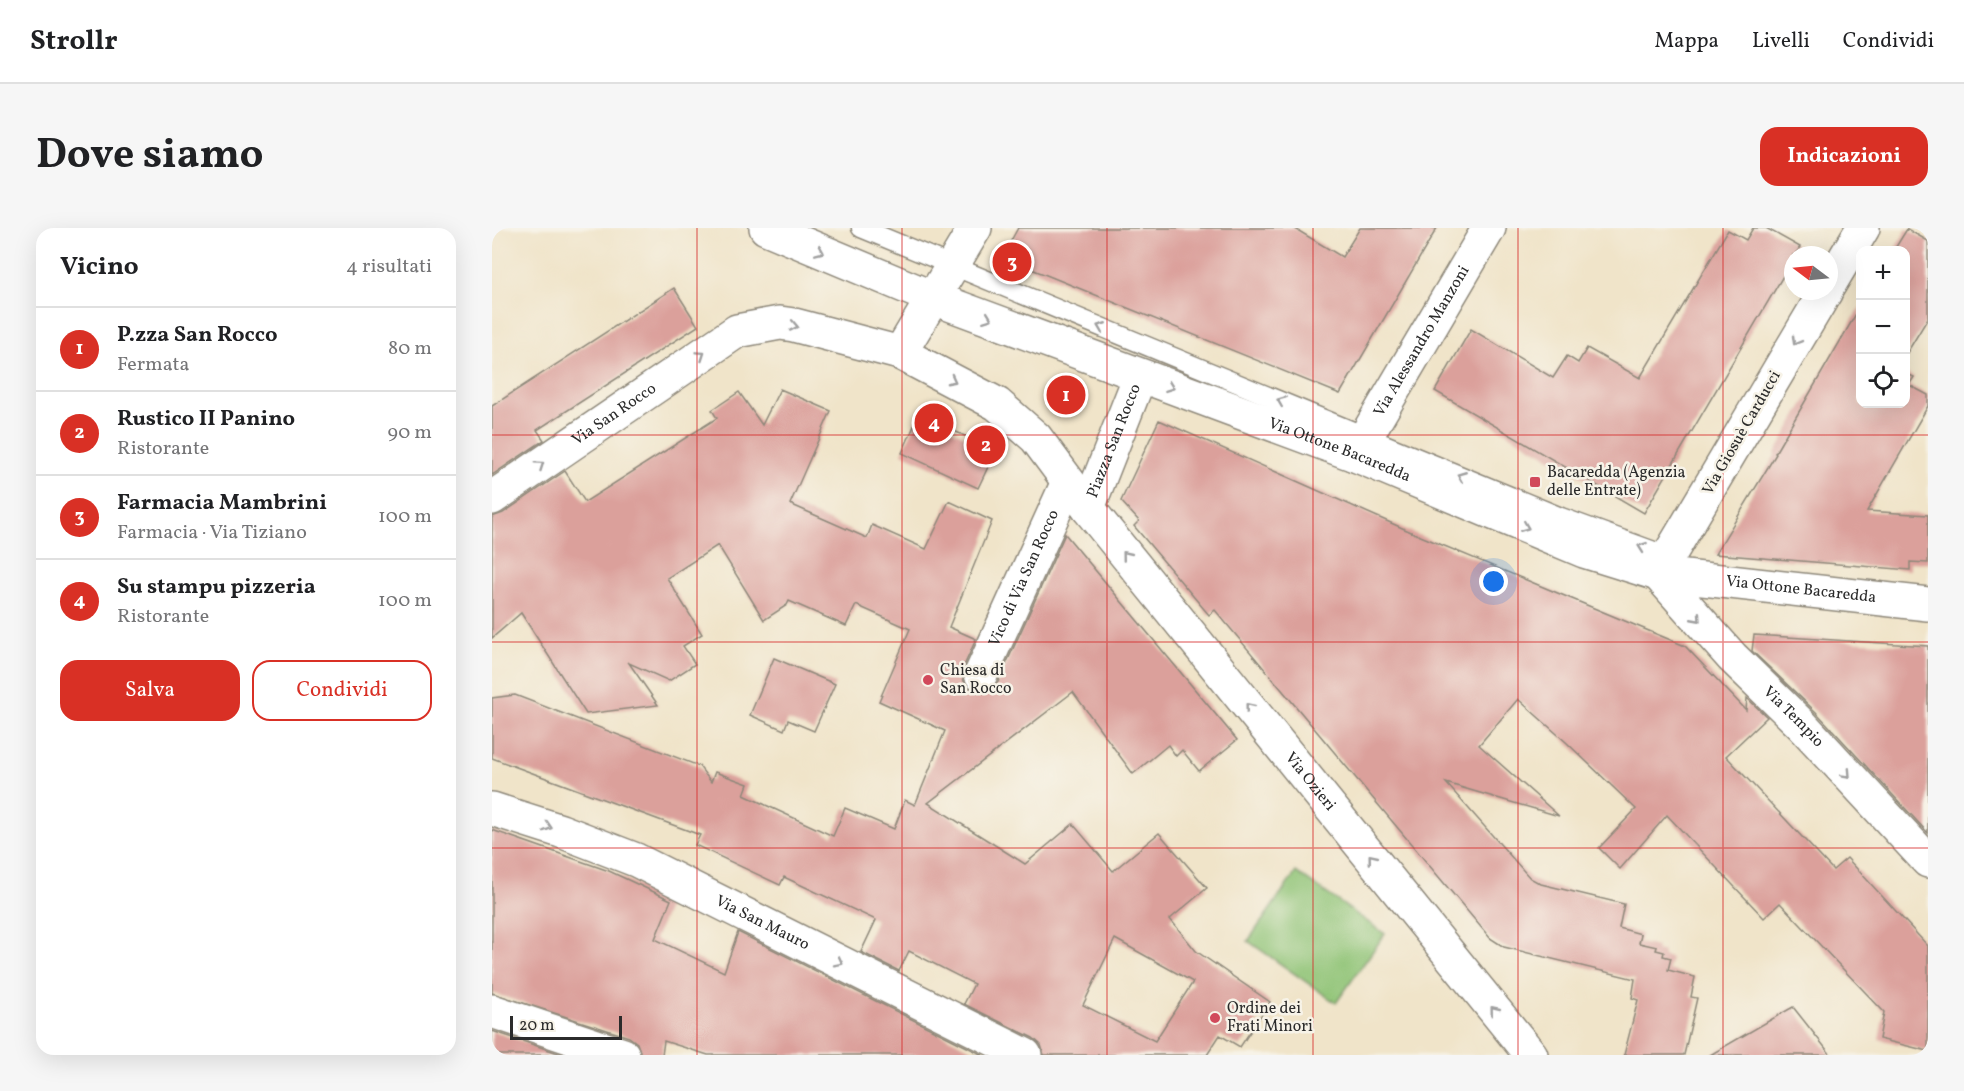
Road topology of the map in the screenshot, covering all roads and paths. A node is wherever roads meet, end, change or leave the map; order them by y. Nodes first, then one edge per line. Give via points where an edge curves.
1 (766, 228) edge
2 (861, 228) edge
3 (975, 228) edge
4 (1489, 228) edge
5 (1863, 228) edge
6 (953, 265) junction
7 (1838, 270) edge
8 (933, 298) junction
9 (1821, 300) edge
10 (737, 331) joint
11 (900, 353) junction
12 (1140, 376) junction
13 (1360, 446) junction
14 (1068, 482) junction
15 (492, 498) edge
16 (1088, 508) junction
17 (1663, 566) junction
18 (1928, 588) edge
19 (1928, 604) edge
20 (981, 674) dead end
21 (492, 809) edge
22 (1928, 861) edge
23 (492, 1011) edge
24 (612, 1053) edge
25 (1025, 1055) edge
26 (1531, 1055) edge

1 -> 8 street, Via Ottone Bacaredda
2 - 6 lane
3 - 6 street
4 - 13 street, Via Alessandro Manzoni
5 - 7 street
6 - 8 street
13 -> 6 lane
8 - 11 street
8 -> 12 street, Via Ottone Bacaredda
9 -> 17 street, Via Giosuè Carducci
10 -> 11 street, Piazza San Rocco via 794,325
15 -> 10 street, Via San Rocco
11 -> 14 street, Piazza San Rocco via 997,404 1036,438
12 -> 13 street, Via Ottone Bacaredda
12 - 16 street, Piazza San Rocco
13 - 17 street, Via Ottone Bacaredda via 1584,551
14 - 16 street, Piazza San Rocco
14 - 20 street, Vico di Via San Rocco
26 -> 16 street, Via Ozieri
17 - 18 lane via 1685,562
17 - 19 street, Via Ottone Bacaredda
17 -> 22 street, Via Tempio via 1731,657 1802,725
21 -> 25 street, Via San Mauro via 636,860
23 - 24 street

